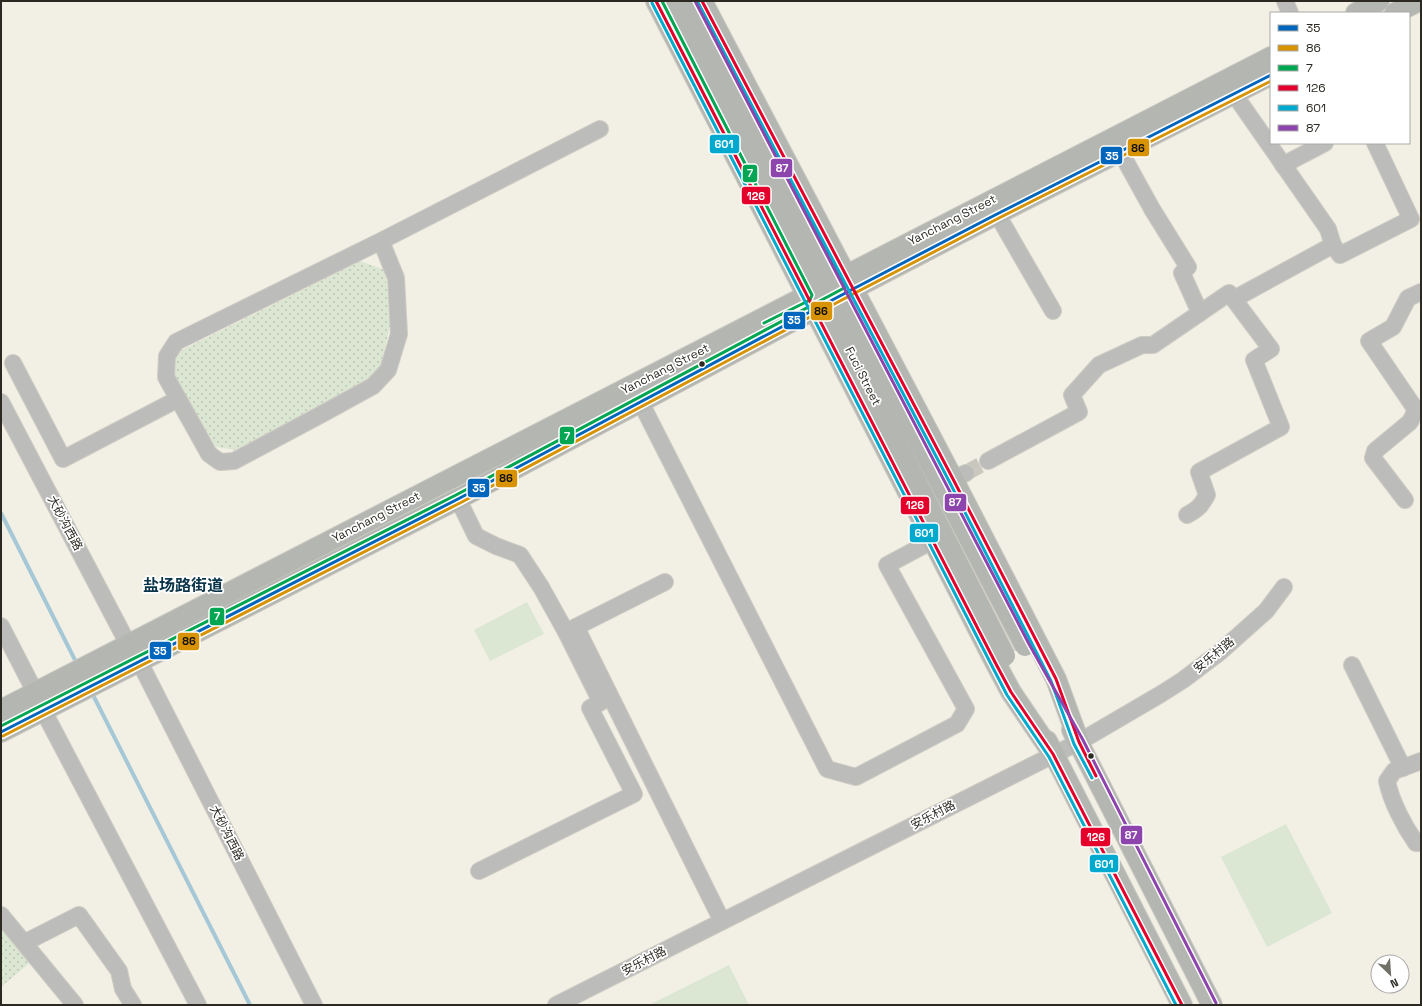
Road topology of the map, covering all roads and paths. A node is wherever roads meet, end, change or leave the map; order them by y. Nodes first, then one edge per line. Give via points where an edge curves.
1 (656, 1) edge
2 (670, 1) edge
3 (689, 1) edge
4 (702, 1) edge
5 (1285, 1) edge
6 (1379, 1) edge
7 (1419, 1) edge
8 (1290, 12) edge
9 (1358, 12) edge
10 (1397, 12) edge
11 (1270, 58) edge
12 (1270, 76) edge
13 (1234, 94) junction
14 (600, 129) dead end
15 (1323, 144) edge
16 (1375, 144) edge
17 (1120, 151) junction
18 (1283, 165) junction
19 (997, 214) junction
20 (381, 241) junction
21 (1333, 245) junction
22 (850, 282) junction
23 (1421, 292) edge
24 (1232, 296) junction
25 (810, 303) junction
26 (1053, 311) dead end
27 (1200, 313) junction
28 (13, 363) dead end
29 (178, 399) junction
30 (1, 402) edge
31 (641, 403) junction
32 (988, 461) tunnel mouth
33 (458, 499) junction
34 (1405, 500) dead end
35 (1187, 515) dead end
36 (932, 541) junction
37 (665, 582) dead end
38 (1284, 587) dead end
39 (1, 626) edge
40 (571, 629) junction
41 (128, 644) junction
42 (139, 661) junction
43 (1352, 665) dead end
44 (62, 689) junction
45 (39, 701) junction
46 (1, 710) edge
47 (1, 732) edge
48 (1079, 742) junction
49 (1053, 754) junction
50 (1421, 761) edge
51 (1403, 768) junction
52 (1421, 843) edge
53 (480, 871) dead end
54 (1, 915) edge
55 (722, 921) junction
56 (24, 943) junction
57 (75, 1005) edge
58 (133, 1005) edge
59 (198, 1005) edge
60 (314, 1005) edge
61 (556, 1005) edge
62 (1182, 1005) edge
63 (1212, 1005) edge

1 - 25 main road
2 - 49 main road, Fuci Street, bridge via 1006,656
3 - 48 main road, Fuci Street, bridge via 1025,646
4 - 22 main road
5 - 8 street
6 - 9 main road
7 - 10 main road
11 - 22 main road, Yanchang Street
12 - 13 main road, Yanchang Street
13 - 17 main road, Yanchang Street
13 - 18 street
14 - 20 street
15 - 18 street
16 - 21 street via 1411,218 1340,255
17 - 19 main road, Yanchang Street
17 - 27 street via 1152,210 1188,267 1182,273
18 - 21 street via 1328,230
19 - 22 main road, Yanchang Street
19 - 26 street
20 - 29 street via 176,342 167,356 166,377
20 - 29 street via 396,278 399,334 388,370 372,386 234,461 220,462 208,454
21 - 24 street
22 - 25 main road, Yanchang Street
22 - 48 main road via 960,476 1056,679
23 - 34 street via 1408,298 1393,327 1369,342 1416,410 1410,422 1375,451 1373,458
24 - 27 street
24 - 35 street via 1271,349 1254,360 1281,427 1199,472 1207,495 1202,505
25 - 31 main road, Yanchang Street
25 - 36 main road
25 - 41 main road, Yanchang Street via 365,523
27 - 32 street via 1153,345 1142,345 1099,366 1072,395 1079,412
28 - 29 street via 63,459
30 - 41 street, 大砂沟西路
31 - 33 main road, Yanchang Street
31 - 36 street via 827,769 856,777 957,724 966,709 887,565
33 - 40 street via 476,536 520,555
33 - 42 main road, Yanchang Street
36 - 49 main road via 1011,692
37 - 40 street
38 - 48 street, 安乐村路 via 1266,611 1220,652 1183,680
39 - 45 street
40 - 53 street via 601,702 590,708 634,794
40 - 55 street
41 - 44 main road, Yanchang Street via 111,653
42 - 44 main road, Yanchang Street via 119,671
42 - 60 street, 大砂沟西路
43 - 51 street
44 - 45 main road
45 - 46 main road
45 - 47 main road
45 - 59 street
48 - 49 street, 安乐村路
48 - 63 main road
49 - 55 street, 安乐村路
49 - 62 main road
50 - 51 street
51 - 52 street via 1394,771 1387,781 1389,793 1411,836 1416,843
54 - 56 street
55 - 61 street, 安乐村路
56 - 57 street
56 - 58 street via 79,915 119,971 123,989

